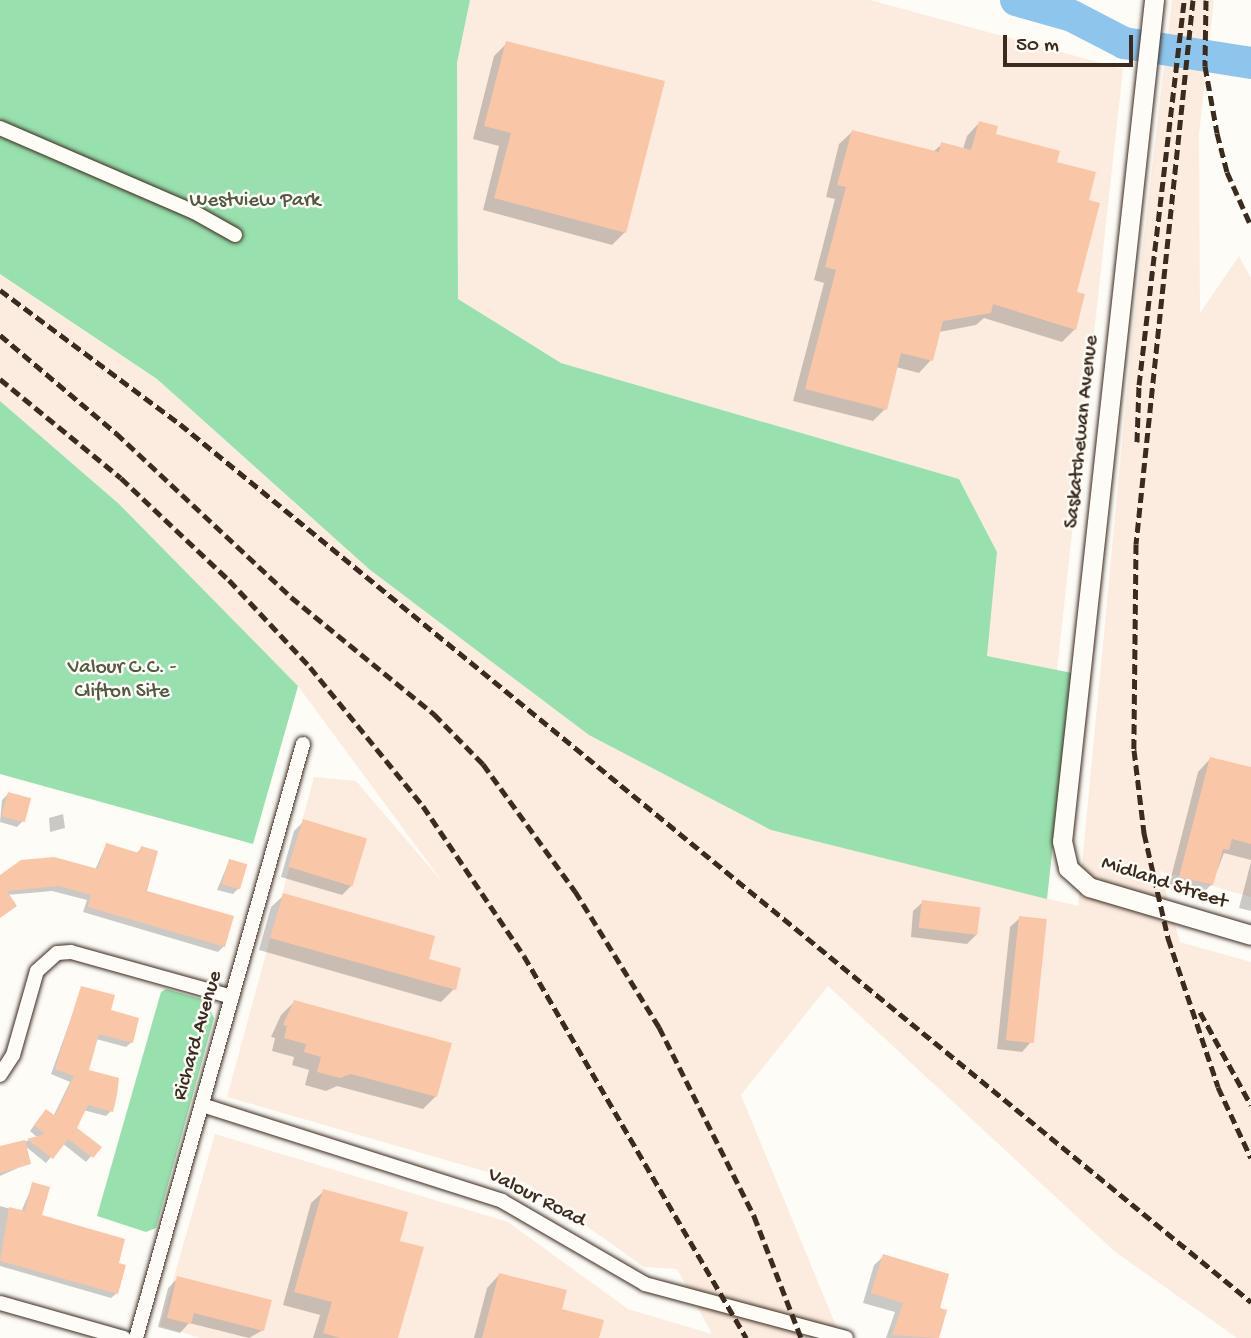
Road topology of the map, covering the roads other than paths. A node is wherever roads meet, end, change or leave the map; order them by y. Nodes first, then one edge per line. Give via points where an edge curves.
1 (1153, 7) edge
2 (0, 128) edge
3 (235, 235) dead end
4 (303, 744) dead end
5 (1068, 868) joint
6 (1251, 935) edge
7 (232, 998) junction
8 (0, 1075) edge
9 (202, 1105) junction
10 (0, 1303) edge
11 (124, 1338) edge
12 (136, 1338) edge
13 (846, 1338) edge

1 - 5 street, Saskatchewan Avenue via 1062,841
2 - 3 street via 194,212
4 - 7 street, Richard Avenue
5 - 6 street, Midland Street via 1089,887
7 - 8 street via 71,952 58,953 37,971 13,1055
7 - 9 street, Richard Avenue
9 - 12 street, Richard Avenue
9 - 13 street, Valour Road via 484,1193 645,1284
10 - 11 street

